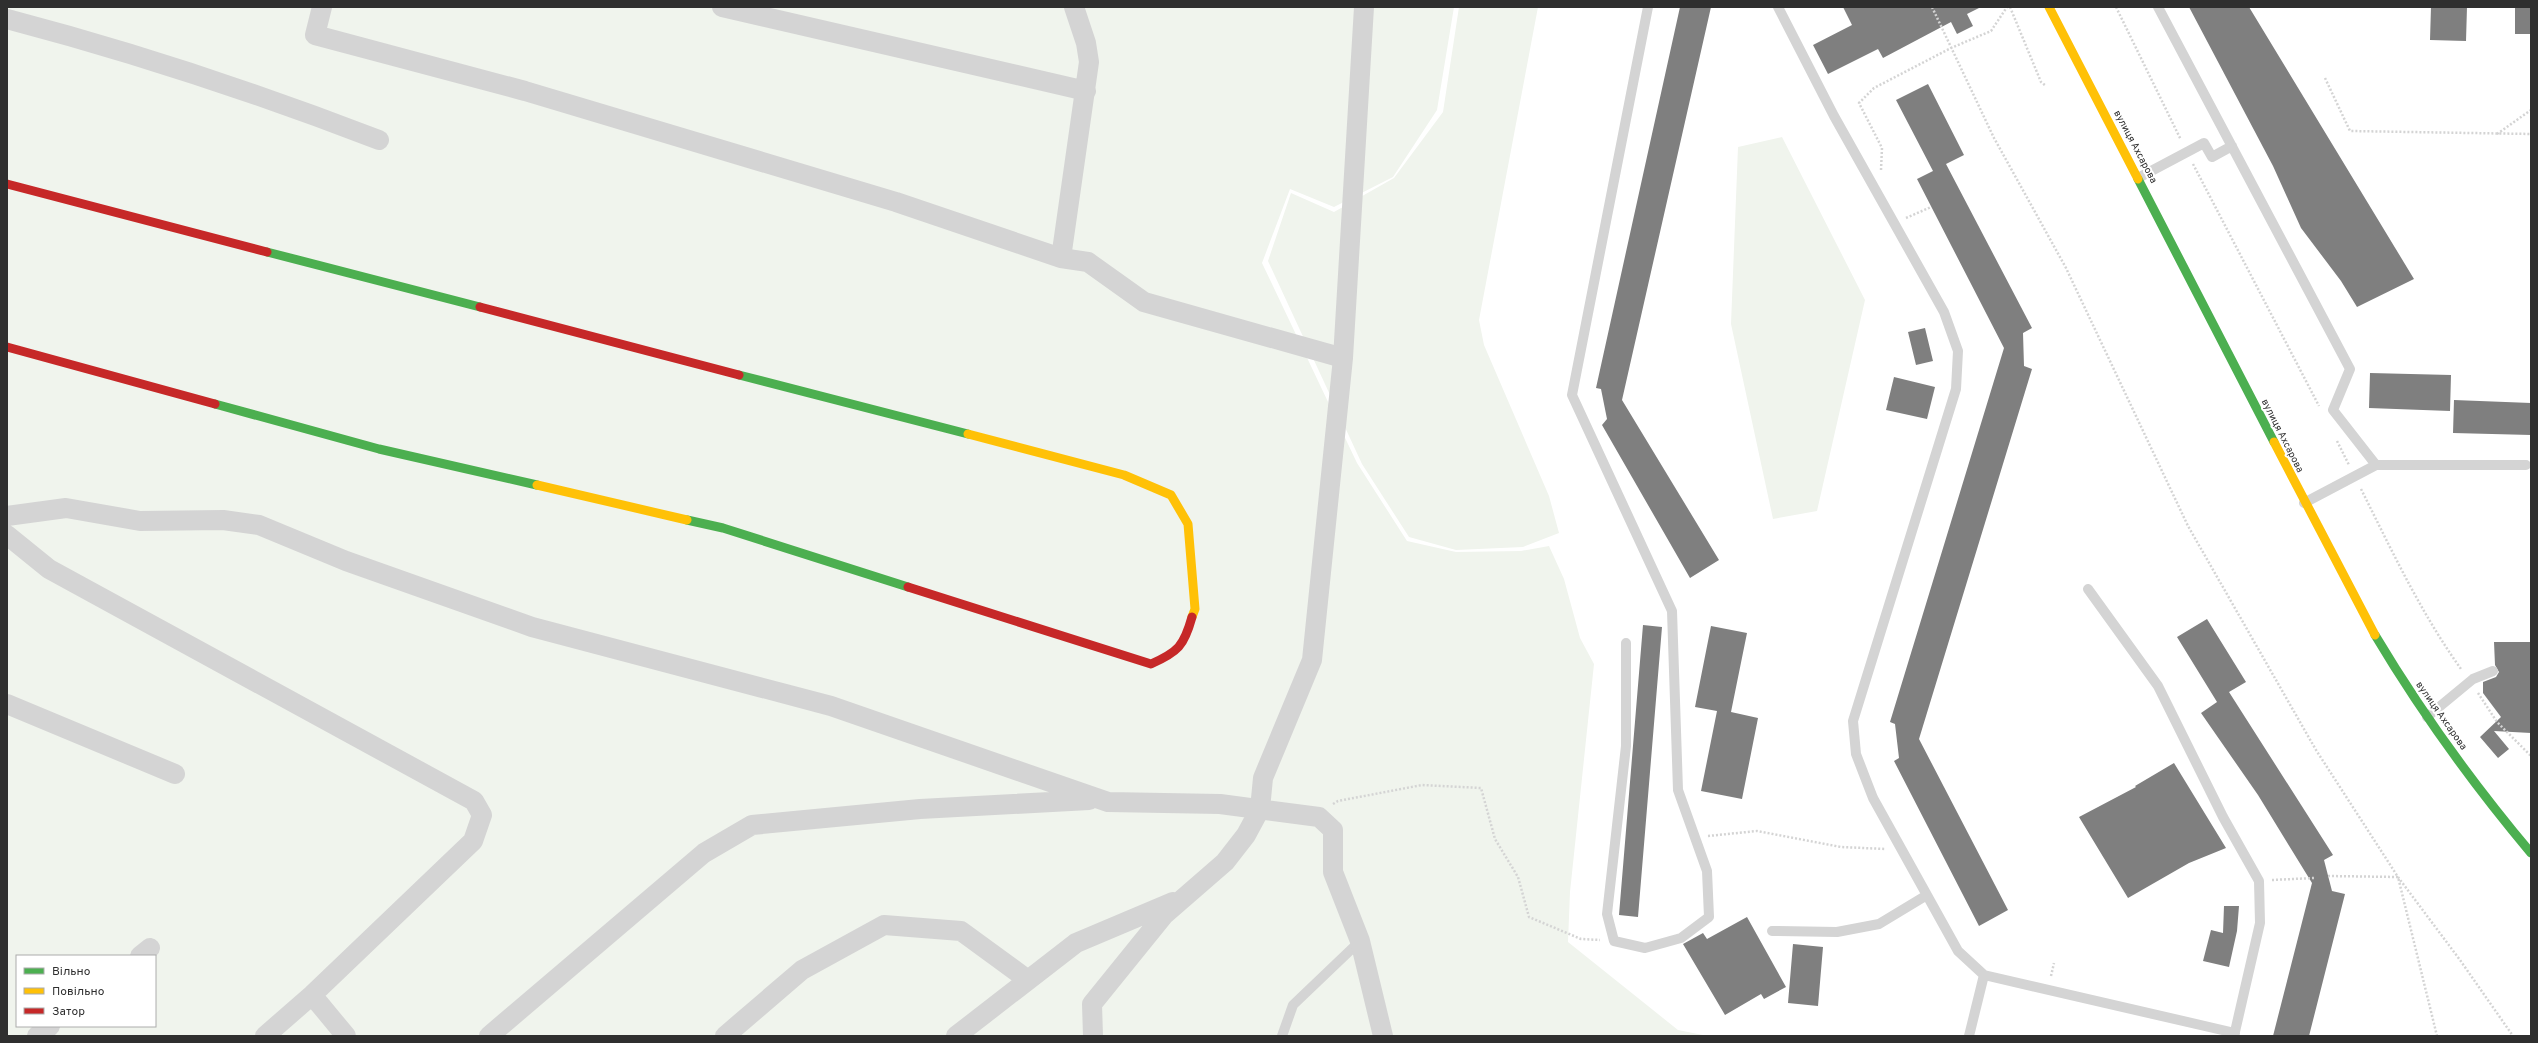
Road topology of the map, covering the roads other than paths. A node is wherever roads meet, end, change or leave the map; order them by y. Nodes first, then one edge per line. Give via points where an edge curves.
1 (322, 7) edge
2 (722, 7) edge
3 (1074, 7) edge
4 (1364, 7) edge
5 (1648, 7) edge
6 (1778, 7) edge
7 (2049, 7) edge
8 (2158, 7) edge
9 (7, 19) edge
10 (1086, 91) junction
11 (378, 140) dead end
12 (2232, 146) junction
13 (2138, 178) junction
14 (7, 184) edge
15 (1061, 258) junction
16 (7, 348) edge
17 (1343, 358) junction
18 (2376, 465) junction
19 (2526, 465) dead end
20 (2304, 503) junction
21 (7, 516) edge
22 (7, 535) edge
23 (2088, 589) dead end
24 (1626, 642) dead end
25 (2493, 671) dead end
26 (7, 704) edge
27 (2427, 717) junction
28 (175, 774) dead end
29 (1099, 799) junction
30 (1264, 810) junction
31 (2531, 853) edge
32 (1927, 894) junction
33 (1185, 897) junction
34 (1772, 931) dead end
35 (1360, 941) junction
36 (1984, 975) junction
37 (1028, 980) junction
38 (312, 995) junction
39 (49, 1027) edge
40 (2234, 1034) edge
41 (37, 1036) edge
42 (265, 1036) edge
43 (346, 1036) edge
44 (489, 1036) edge
45 (725, 1036) edge
46 (956, 1036) edge
47 (1093, 1036) edge
48 (1282, 1036) edge
49 (1383, 1036) edge
50 (1969, 1036) edge

1 - 15 street via 315,35 525,91 896,202
2 - 10 street
3 - 10 street via 1090,62
4 - 17 street
5 - 24 lane via 1572,395 1672,611 1678,790 1707,871 1709,917 1681,938 1645,948 1614,941 1607,914 1626,746
6 - 32 lane via 1834,116 1944,312 1958,351 1956,389 1853,721 1856,754 1873,798
7 - 13 street, вулиця Ахсарова
8 - 12 lane
9 - 11 street via 108,45 311,114
10 - 15 street
12 - 13 lane via 2212,157 2204,143
12 - 18 lane via 2350,369 2333,410
13 - 20 street, вулиця Ахсарова
14 - 16 street via 1124,475 1171,495 1188,524 1196,609 1186,639 1170,655 1151,664 723,528 379,449
15 - 17 street via 1088,262 1144,302
17 - 30 street via 1312,660 1264,778
18 - 19 lane
18 - 20 lane
20 - 27 street, вулиця Ахсарова via 2364,616
21 - 29 street via 66,508 140,522 223,520 259,525 346,561 532,627 831,706
22 - 38 street via 50,569 474,802 482,815 473,841
23 - 40 lane via 2158,686 2223,817 2259,881 2260,923
25 - 27 lane via 2470,682
26 - 28 street
27 - 31 street, вулиця Ахсарова
29 - 30 street via 1108,802 1220,804
29 - 44 street via 920,809 752,825 704,853
30 - 33 street via 1225,862
30 - 35 street via 1319,816 1333,830 1333,872
32 - 34 lane via 1879,924 1837,932
32 - 36 lane via 1958,951
33 - 37 street via 1076,943
33 - 47 street via 1164,915 1092,1004
35 - 48 lane via 1293,1005
35 - 49 street
36 - 40 lane
36 - 50 lane
37 - 45 street via 961,931 884,925 802,970
37 - 46 street
38 - 42 street
38 - 43 street
39 - 41 street

